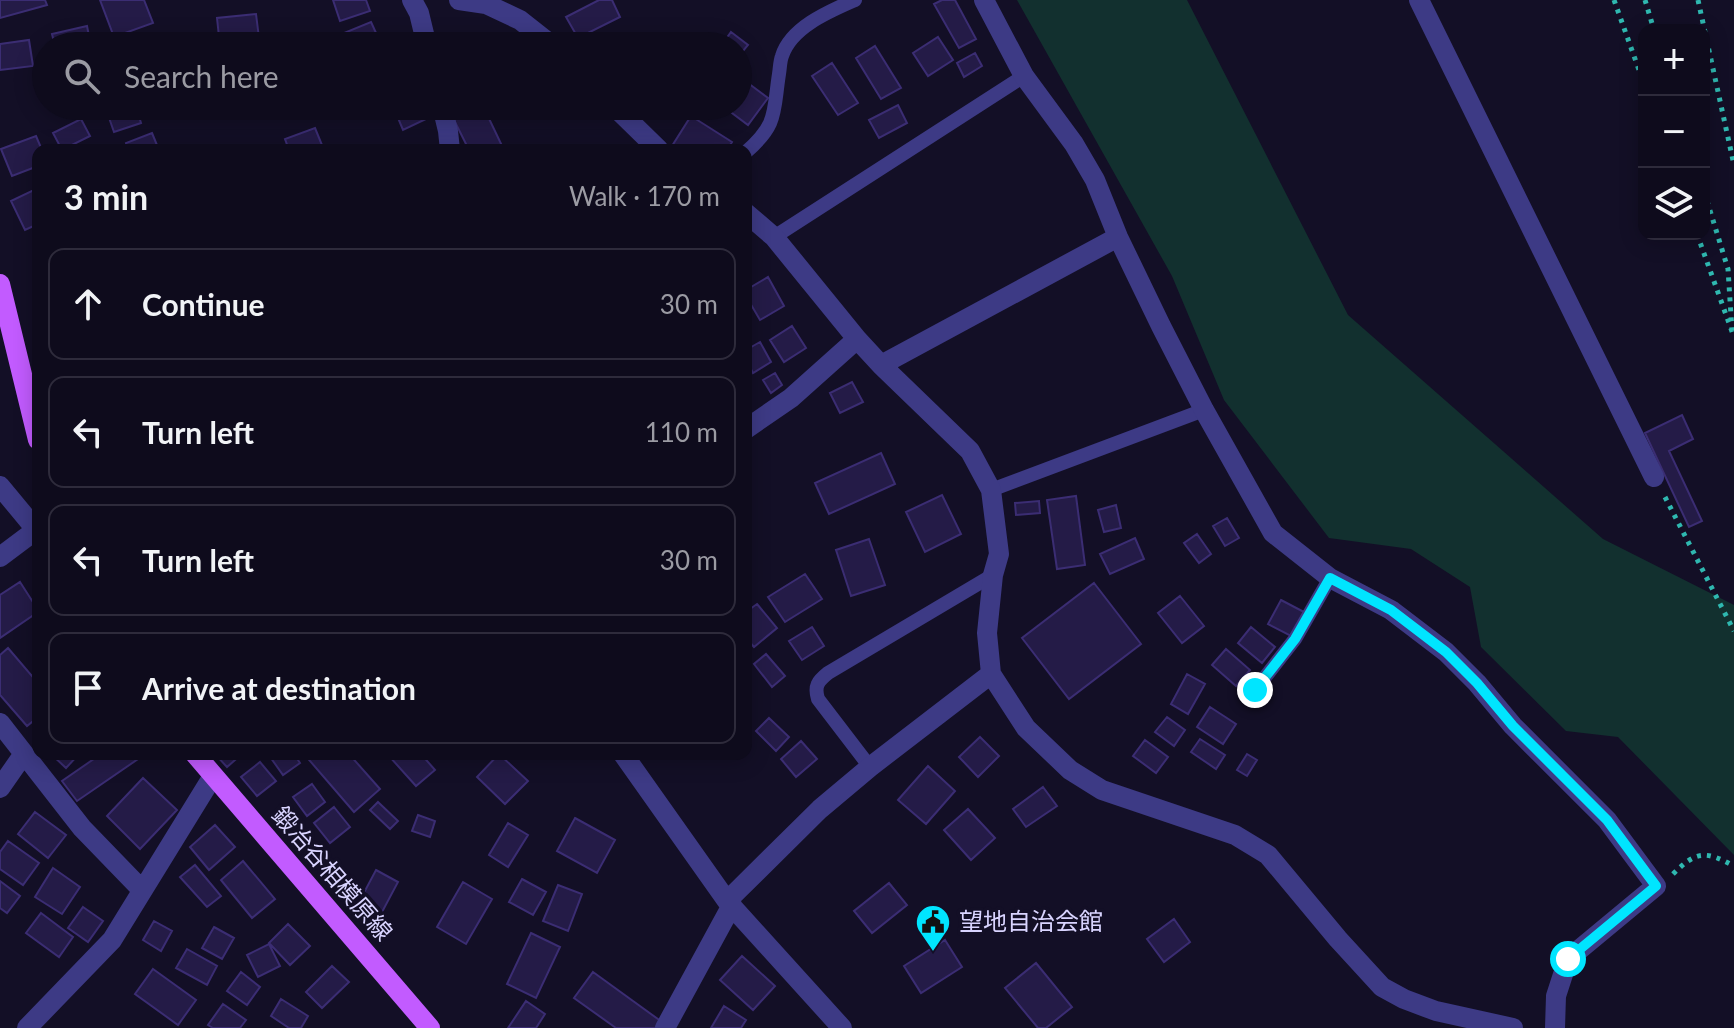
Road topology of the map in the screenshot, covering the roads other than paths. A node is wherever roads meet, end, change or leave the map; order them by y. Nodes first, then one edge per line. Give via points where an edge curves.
1 (412, 0) edge
2 (459, 0) edge
3 (855, 0) edge
4 (984, 0) edge
5 (1419, 0) edge
6 (424, 32) edge
7 (535, 32) edge
8 (1024, 76) junction
9 (445, 120) edge
10 (628, 120) edge
11 (449, 144) edge
12 (653, 144) edge
13 (752, 147) edge
14 (752, 218) edge
15 (774, 237) junction
16 (1118, 237) junction
17 (0, 284) edge
18 (857, 339) junction
19 (881, 365) junction
20 (1204, 410) junction
21 (32, 415) edge
22 (752, 425) edge
23 (1654, 477) road end
24 (0, 486) edge
25 (991, 490) junction
26 (32, 525) edge
27 (32, 535) edge
28 (0, 557) edge
29 (993, 575) junction
30 (1330, 578) junction
31 (991, 674) junction
32 (1255, 690) dead end
33 (0, 723) edge
34 (23, 755) junction
35 (200, 760) edge
36 (627, 760) edge
37 (870, 767) junction
38 (213, 776) junction
39 (0, 788) edge
40 (142, 890) junction
41 (729, 903) junction
42 (27, 1028) edge
43 (430, 1028) edge
44 (665, 1028) edge
45 (842, 1028) edge
46 (1513, 1028) edge
47 (1555, 1028) edge

1 - 6 street
2 - 7 street via 486,4
3 - 13 lane via 819,16 796,34 782,54 769,126
4 - 8 street
5 - 23 street
8 - 15 lane
8 - 16 street via 1074,144
9 - 11 street
10 - 12 street
14 - 15 street
15 - 18 street
16 - 19 street
16 - 20 street
17 - 21 main road
18 - 19 street
18 - 22 street
19 - 25 street via 970,451
20 - 25 lane
20 - 30 street via 1273,533
24 - 26 street
25 - 29 street via 999,554
27 - 28 street
29 - 31 street via 987,633
29 - 37 lane via 818,681 818,699
30 - 32 lane via 1295,639
30 - 47 street via 1391,610 1446,652 1607,820 1656,886 1568,959 1556,996
31 - 37 street
31 - 46 street via 1026,728 1070,770 1102,790 1235,835 1268,855 1382,987 1436,1011
33 - 34 street
34 - 39 street
34 - 40 street via 82,828
35 - 38 main road, 鍛冶谷相模原線
36 - 41 street
37 - 41 street via 820,809
38 - 40 street
38 - 43 main road, 鍛冶谷相模原線
40 - 42 street via 112,940
41 - 44 street
41 - 45 street

